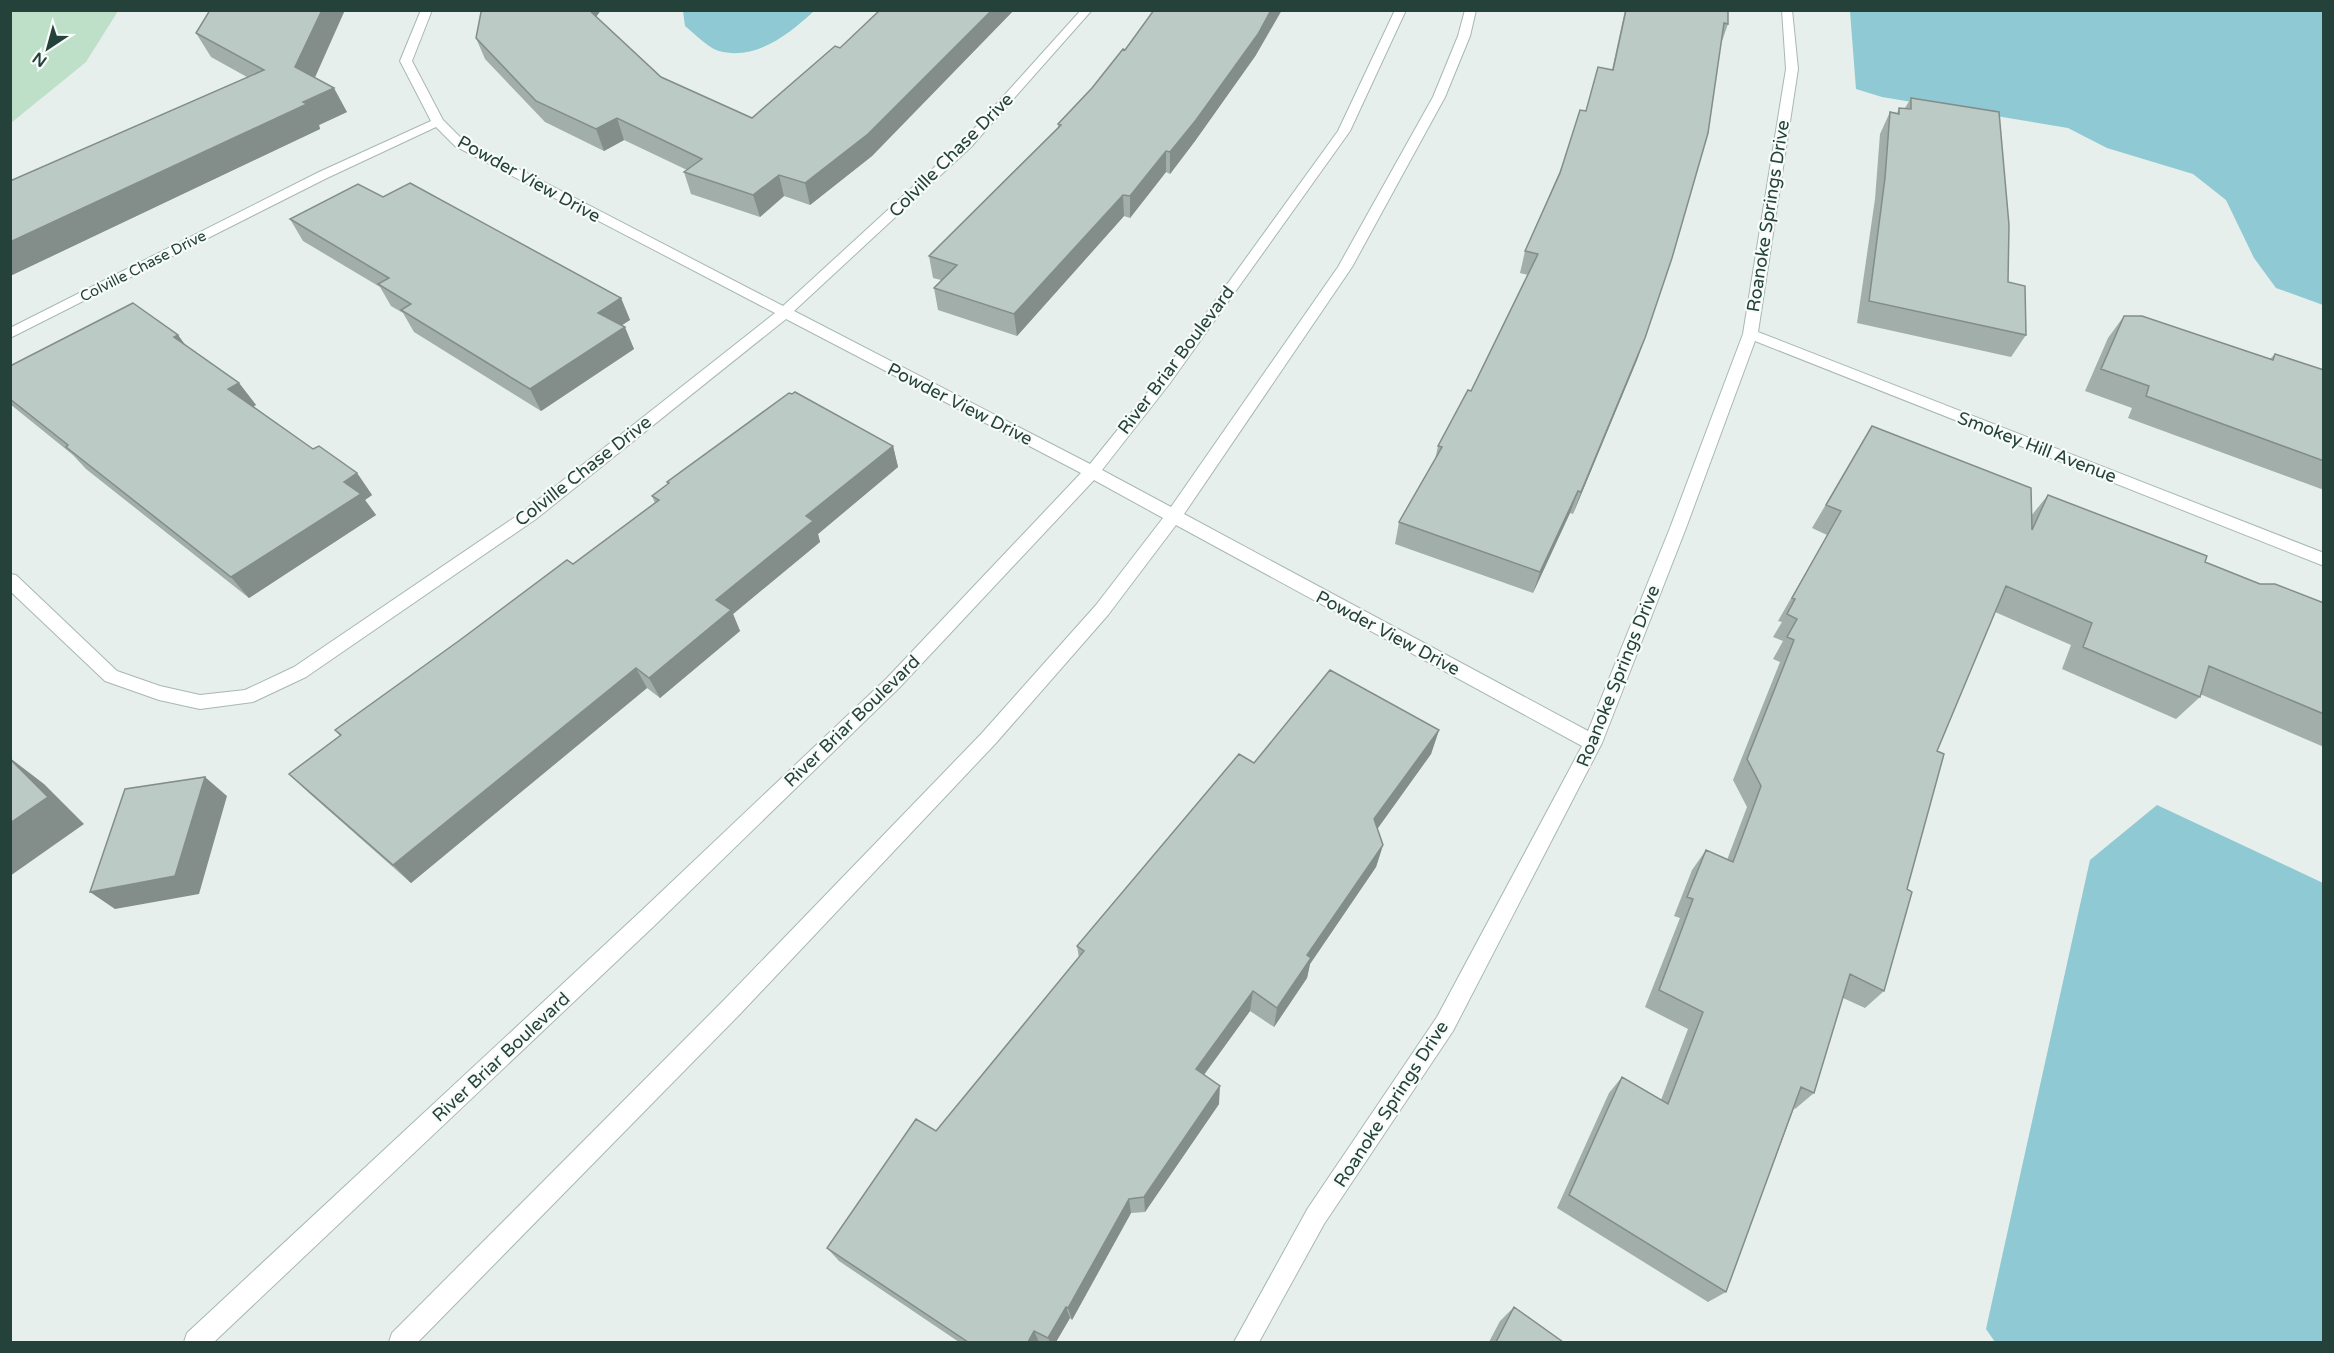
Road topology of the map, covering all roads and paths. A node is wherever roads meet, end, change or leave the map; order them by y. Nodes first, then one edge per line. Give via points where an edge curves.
1 (427, 10) edge
2 (1088, 10) edge
3 (1401, 10) edge
4 (1471, 10) edge
5 (1787, 10) edge
6 (438, 122) junction
7 (784, 313) junction
8 (10, 334) edge
9 (1750, 334) junction
10 (1092, 472) junction
11 (1173, 517) junction
12 (2324, 560) edge
13 (10, 580) edge
14 (1593, 743) junction
15 (196, 1342) edge
16 (401, 1342) edge
17 (1246, 1342) edge

1 - 6 street, Powder View Drive via 405,61
2 - 7 street, Colville Chase Drive via 967,144
3 - 10 street, River Briar Boulevard via 1344,130 1164,380
4 - 11 street via 1439,97 1345,267
5 - 9 street, Roanoke Springs Drive via 1792,69
6 - 7 street, Powder View Drive via 459,143
6 - 8 street, Colville Chase Drive via 323,175
7 - 10 street, Powder View Drive
7 - 13 street, Colville Chase Drive via 530,515 300,672 247,697 200,702 111,676
9 - 12 street, Smokey Hill Avenue
9 - 14 street, Roanoke Springs Drive
10 - 11 street, Powder View Drive
10 - 15 street, River Briar Boulevard via 893,683
11 - 14 street, Powder View Drive
11 - 16 street via 1102,610 989,738
14 - 17 street, Roanoke Springs Drive via 1445,1024 1316,1216

